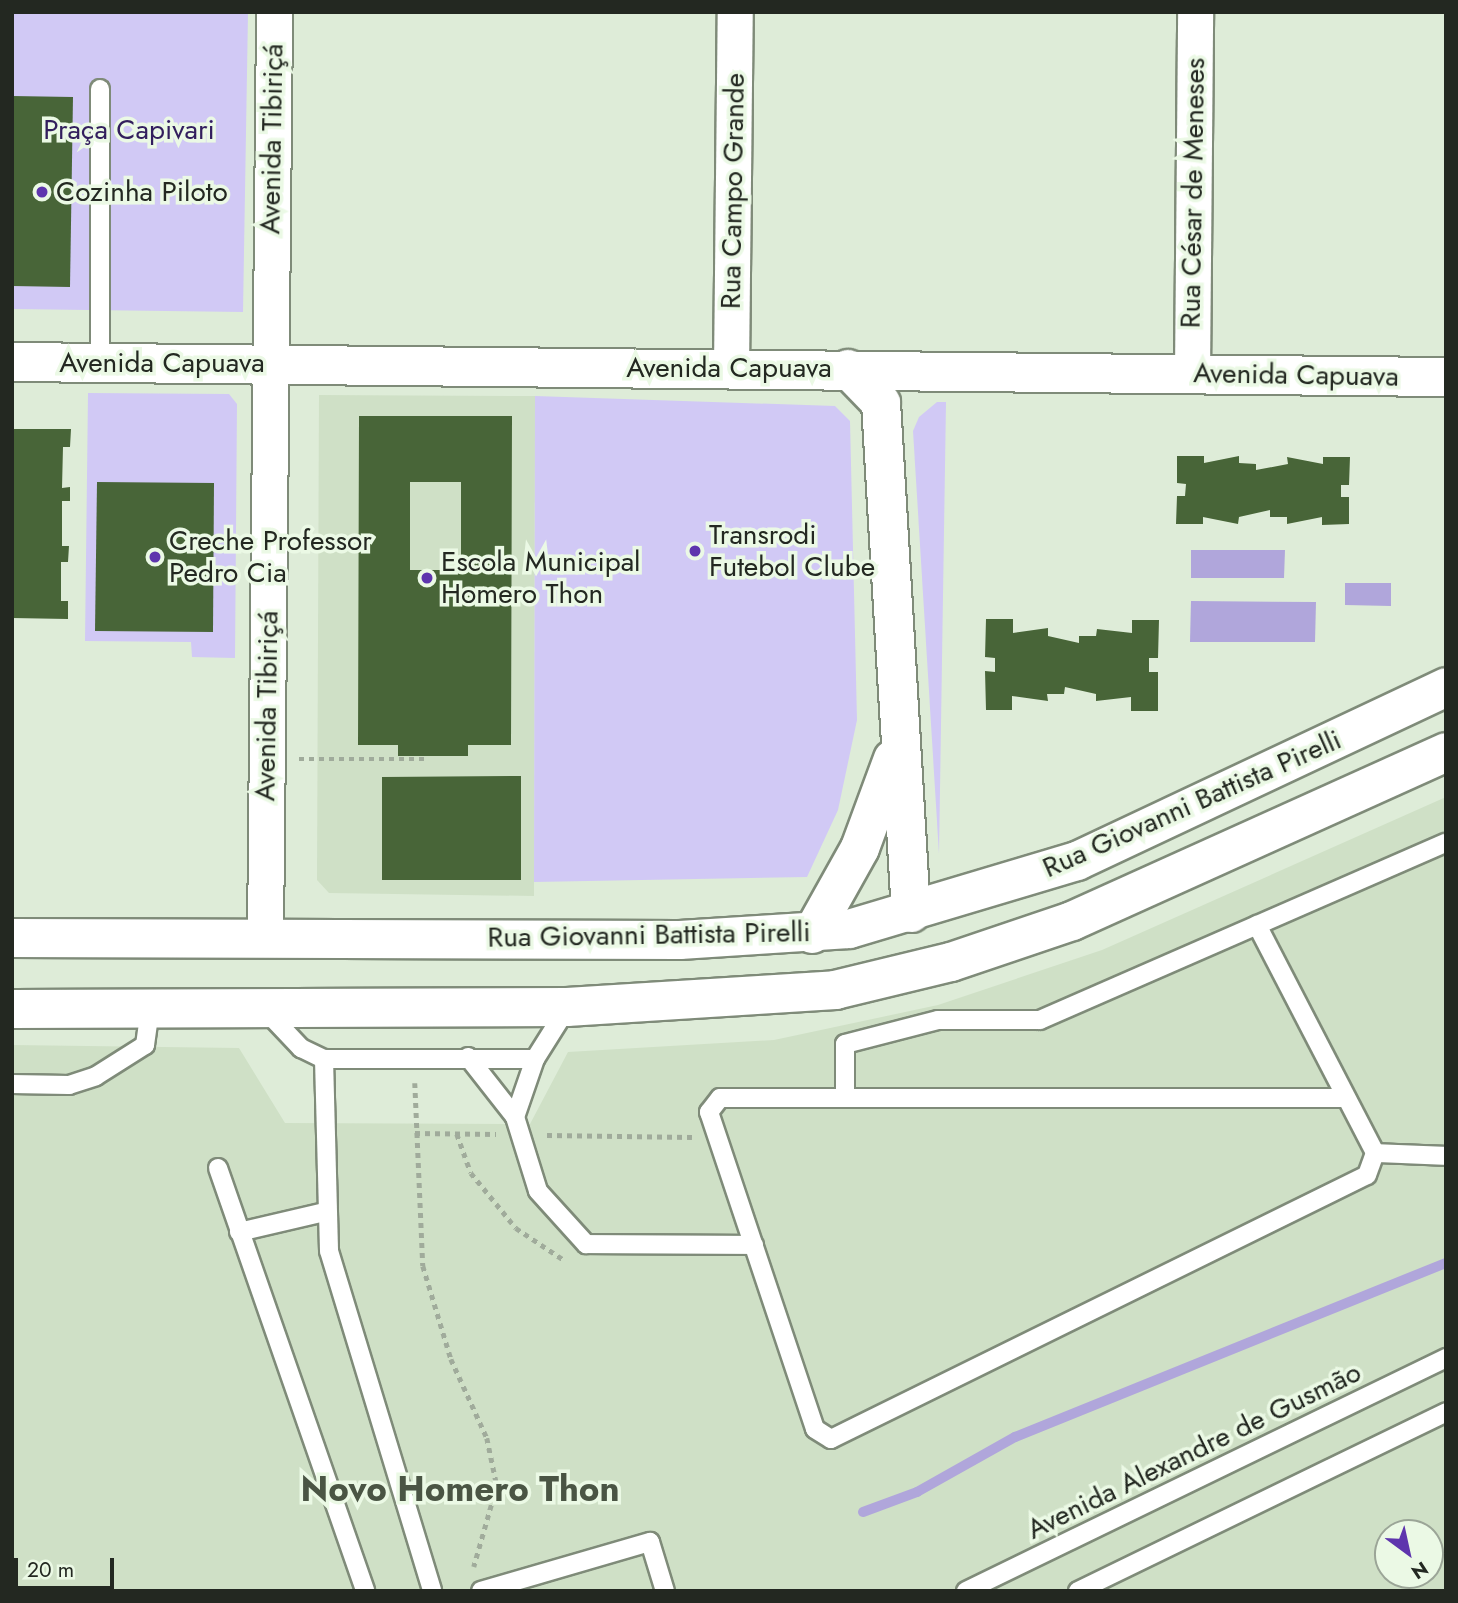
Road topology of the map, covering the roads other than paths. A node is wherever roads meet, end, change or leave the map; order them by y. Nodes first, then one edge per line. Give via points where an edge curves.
1 (274, 12) edge
2 (735, 12) edge
3 (1195, 12) edge
4 (100, 89) dead end
5 (12, 362) edge
6 (100, 362) junction
7 (270, 363) junction
8 (731, 369) junction
9 (848, 369) junction
10 (919, 370) junction
11 (1192, 373) junction
12 (1446, 377) edge
13 (881, 403) junction
14 (1446, 687) edge
15 (897, 748) junction
16 (1446, 752) edge
17 (1446, 843) edge
18 (911, 913) junction
19 (1257, 925) junction
20 (812, 934) junction
21 (265, 937) junction
22 (12, 938) edge
23 (951, 962) junction
24 (567, 1007) junction
25 (12, 1009) edge
26 (264, 1009) junction
27 (150, 1010) junction
28 (468, 1057) junction
29 (324, 1059) junction
30 (535, 1059) junction
31 (12, 1084) edge
32 (845, 1098) junction
33 (1346, 1098) junction
34 (517, 1126) junction
35 (1375, 1153) junction
36 (1446, 1156) edge
37 (218, 1168) dead end
38 (325, 1212) junction
39 (239, 1232) junction
40 (754, 1245) junction
41 (1446, 1358) edge
42 (1446, 1412) edge
43 (365, 1591) edge
44 (432, 1591) edge
45 (481, 1591) edge
46 (665, 1591) edge
47 (966, 1591) edge
48 (1078, 1591) edge

1 - 7 street, Avenida Tibiriçá
2 - 8 street, Rua Campo Grande
3 - 11 street, Rua César de Meneses
4 - 6 lane
5 - 6 main road, Avenida Capuava
6 - 7 main road, Avenida Capuava
7 - 8 main road, Avenida Capuava
7 - 21 street, Avenida Tibiriçá
8 - 9 main road, Avenida Capuava
9 - 10 main road, Avenida Capuava
9 - 13 main road
10 - 11 main road, Avenida Capuava
10 - 13 main road
11 - 12 main road, Avenida Capuava
13 - 15 main road
14 - 18 main road, Rua Giovanni Battista Pirelli via 1122,842
15 - 18 main road
15 - 20 main road via 860,848
16 - 23 main road, Rua Giovanni Battista Pirelli via 1140,893
17 - 19 lane
18 - 20 main road, Rua Giovanni Battista Pirelli
18 - 23 main road
19 - 32 lane via 1040,1020 938,1020 845,1044
19 - 33 lane
20 - 21 main road, Rua Giovanni Battista Pirelli via 680,940
21 - 22 main road, Rua Giovanni Battista Pirelli
23 - 24 main road, Rua Giovanni Battista Pirelli via 777,998
24 - 26 main road, Rua Giovanni Battista Pirelli
24 - 30 lane
25 - 27 main road, Rua Giovanni Battista Pirelli
26 - 27 main road, Rua Giovanni Battista Pirelli
26 - 29 lane via 301,1048
27 - 31 lane via 145,1045 96,1076 69,1085
28 - 29 lane
28 - 30 lane
28 - 34 lane
29 - 38 lane
30 - 34 lane
32 - 33 lane
32 - 40 lane via 720,1098 709,1112
33 - 35 lane
34 - 40 lane via 538,1191 574,1235 596,1246
35 - 36 lane
35 - 40 lane via 1367,1175 831,1439 815,1429
37 - 39 lane
38 - 39 lane
38 - 44 lane via 338,1293
39 - 43 lane
41 - 47 lane, Avenida Alexandre de Gusmão
42 - 48 lane
45 - 46 lane via 650,1542

